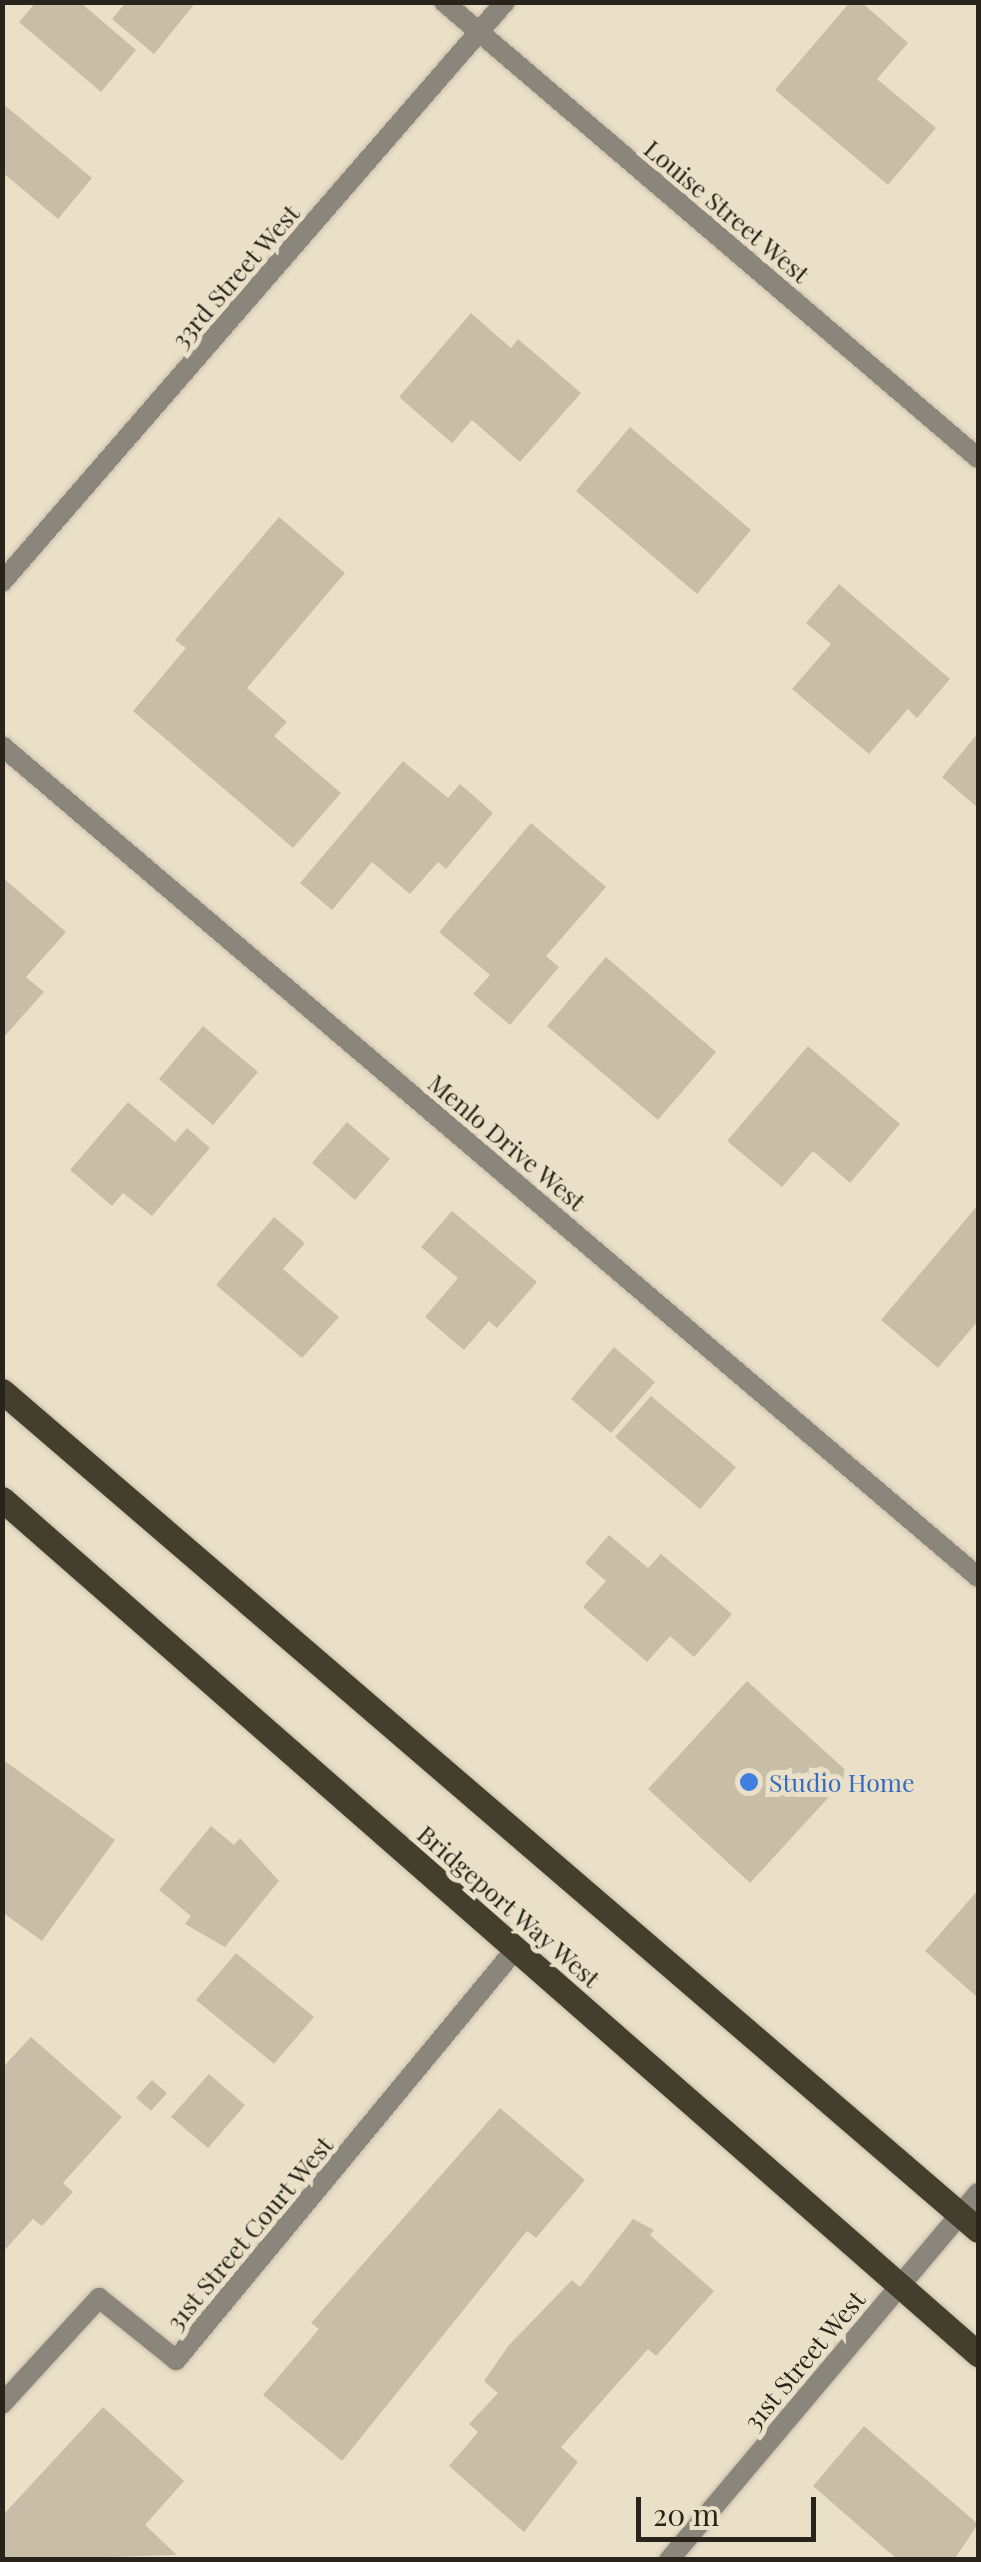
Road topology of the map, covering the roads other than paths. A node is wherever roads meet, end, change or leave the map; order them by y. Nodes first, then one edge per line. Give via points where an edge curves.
1 (444, 2) edge
2 (505, 2) edge
3 (479, 33) junction
4 (978, 458) edge
5 (2, 582) edge
6 (2, 746) edge
7 (2, 1391) edge
8 (2, 1499) edge
9 (978, 1576) edge
10 (514, 1951) junction
11 (978, 2194) edge
12 (969, 2222) edge
13 (900, 2286) junction
14 (978, 2354) edge
15 (2, 2404) edge
16 (668, 2560) edge

1 - 3 street, Louise Street West
2 - 3 street, 33rd Street West
3 - 4 street, Louise Street West
3 - 5 street, 33rd Street West
6 - 9 street, Menlo Drive West
7 - 12 main road
8 - 10 main road, Bridgeport Way West
10 - 13 main road, Bridgeport Way West
10 - 15 street, 31st Street Court West via 176,2360 100,2298
11 - 12 street, 31st Street West
12 - 13 street, 31st Street West
13 - 14 main road, Bridgeport Way West
13 - 16 street, 31st Street West

